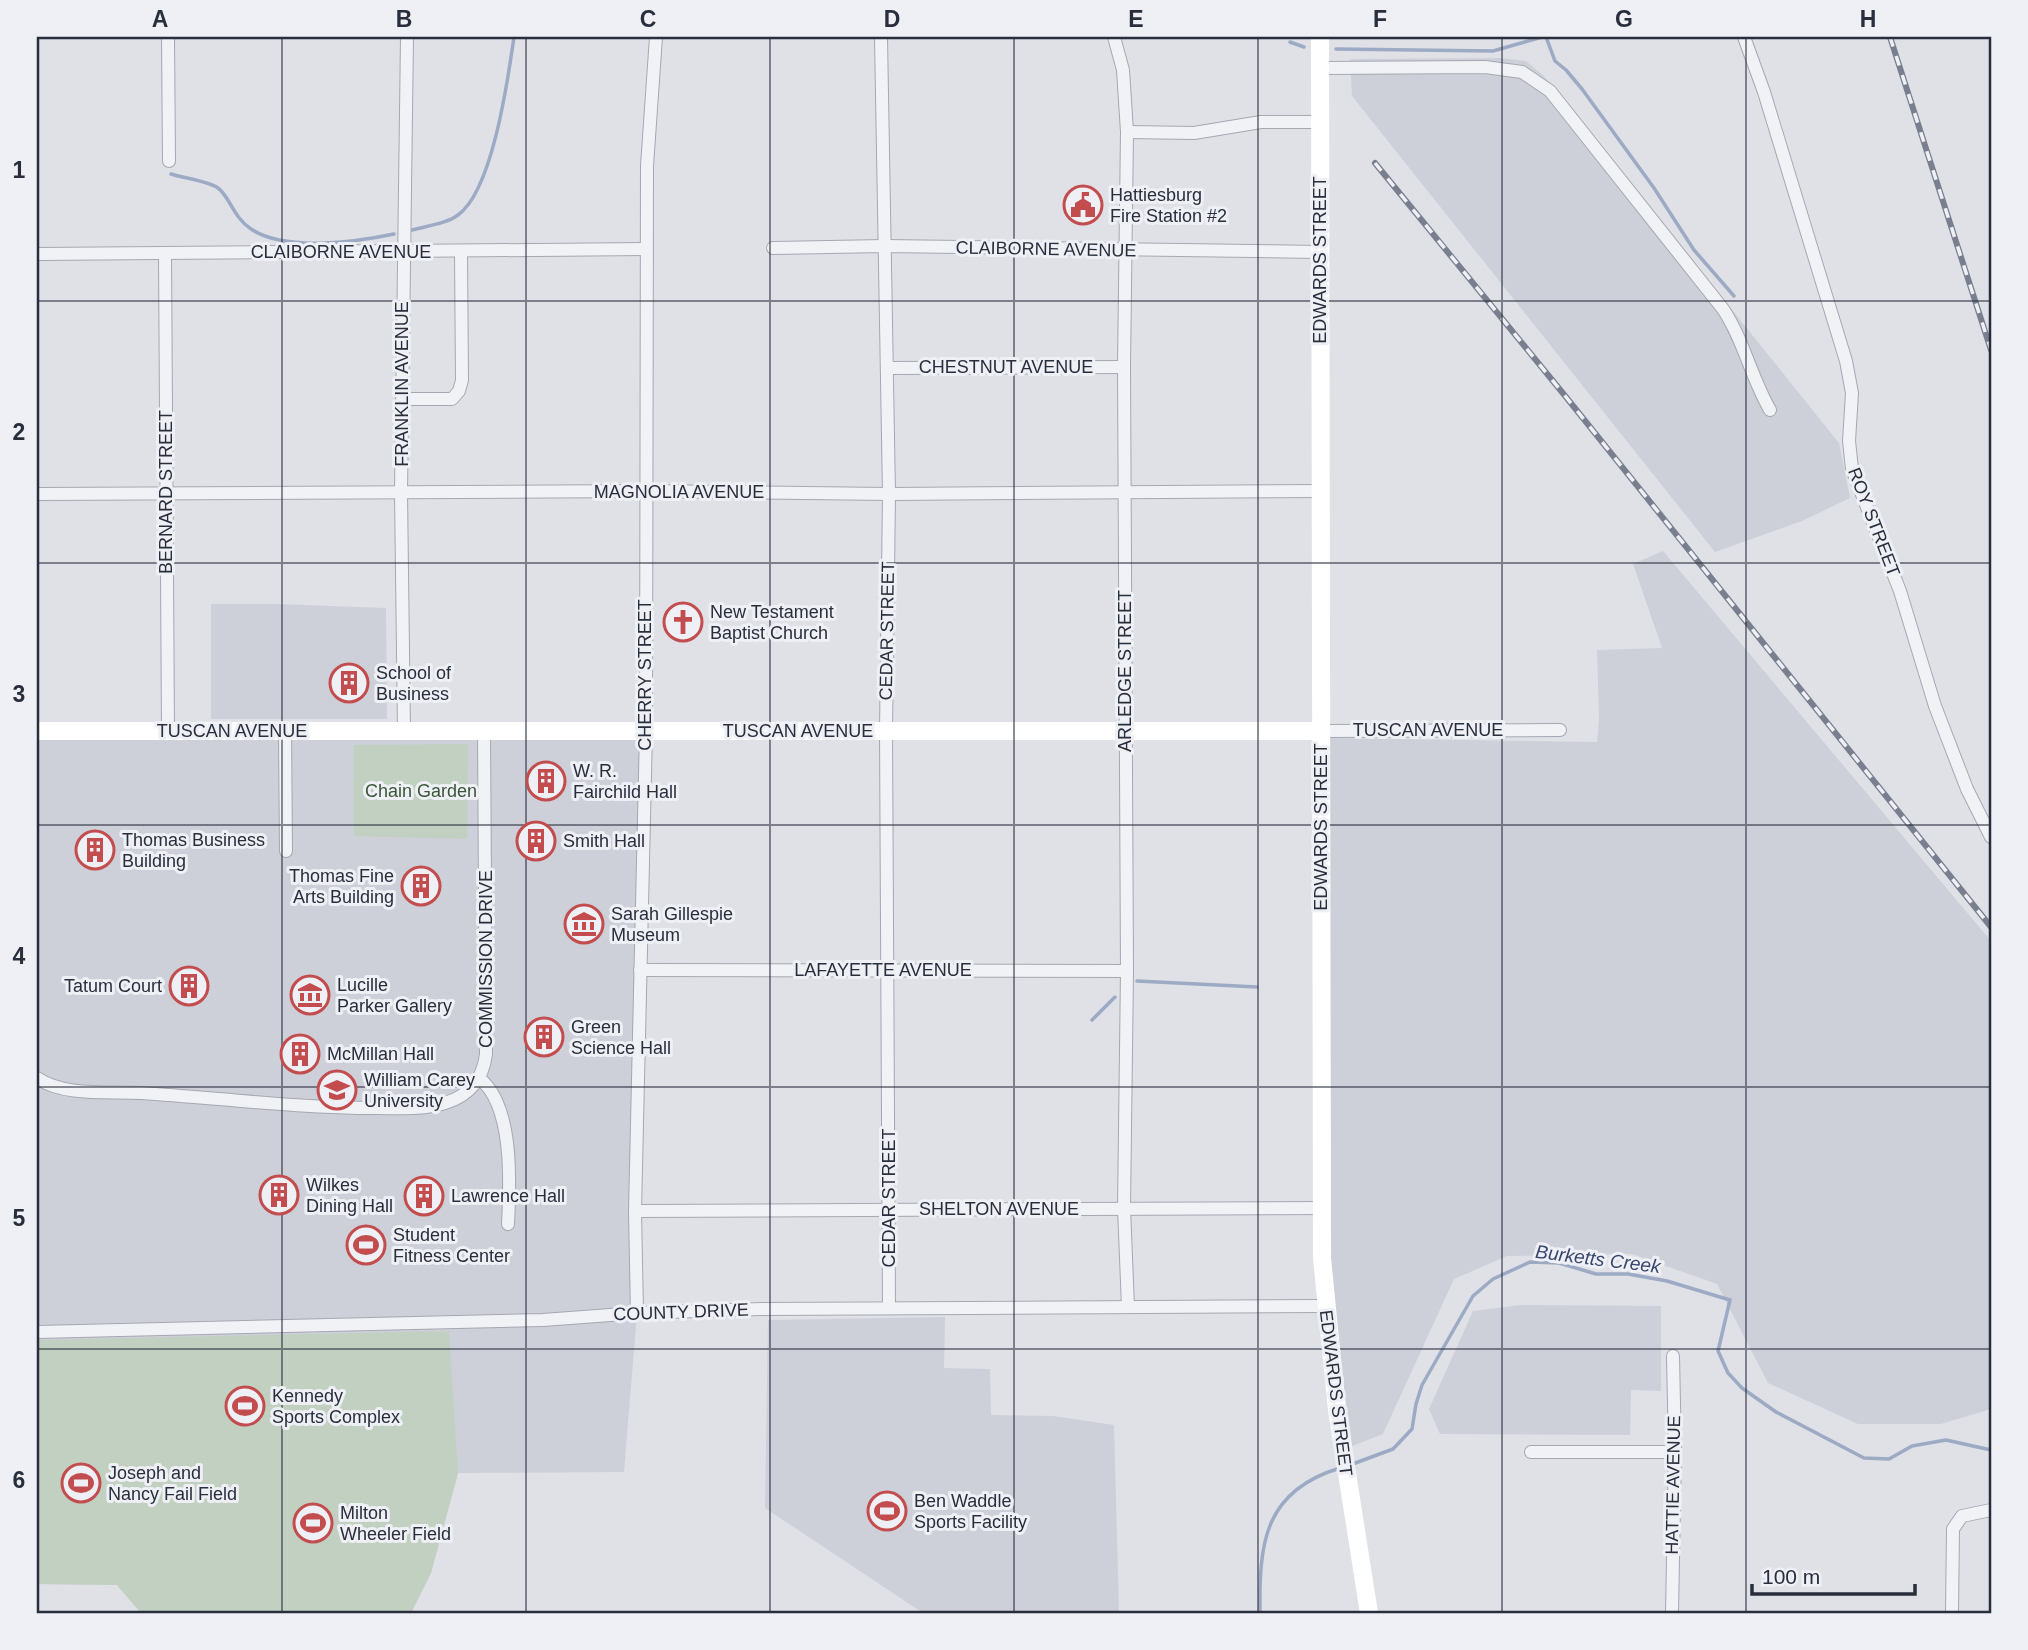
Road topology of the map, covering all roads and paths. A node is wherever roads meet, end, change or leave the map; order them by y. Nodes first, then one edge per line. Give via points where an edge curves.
1 (168, 37) edge
2 (407, 37) edge
3 (656, 37) edge
4 (881, 37) edge
5 (1114, 37) edge
6 (1320, 37) edge
7 (1744, 37) edge
8 (1319, 68) junction
9 (1320, 122) junction
10 (1127, 132) junction
11 (169, 161) dead end
12 (885, 246) junction
13 (773, 248) dead end
14 (646, 249) junction
15 (1125, 250) junction
16 (461, 251) junction
17 (1320, 251) junction
18 (403, 252) junction
19 (37, 254) edge
20 (165, 254) junction
21 (1124, 366) junction
22 (888, 368) junction
23 (403, 399) junction
24 (1770, 410) dead end
25 (645, 491) junction
26 (1321, 491) junction
27 (401, 492) junction
28 (1124, 492) junction
29 (37, 494) edge
30 (166, 494) junction
31 (889, 494) junction
32 (285, 730) junction
33 (1560, 730) dead end
34 (37, 731) edge
35 (168, 731) junction
36 (485, 731) junction
37 (646, 731) junction
38 (886, 731) junction
39 (1125, 731) junction
40 (1321, 731) junction
41 (404, 732) junction
42 (1991, 837) edge
43 (286, 851) dead end
44 (640, 970) junction
45 (889, 970) junction
46 (1127, 971) junction
47 (479, 1078) junction
48 (40, 1084) edge
49 (1322, 1208) junction
50 (890, 1209) junction
51 (1124, 1209) junction
52 (635, 1211) junction
53 (508, 1224) dead end
54 (1325, 1306) junction
55 (1128, 1307) junction
56 (889, 1308) junction
57 (637, 1312) junction
58 (37, 1332) edge
59 (1673, 1356) dead end
60 (1531, 1452) dead end
61 (1675, 1452) junction
62 (1991, 1510) edge
63 (1369, 1613) edge
64 (1671, 1613) edge
65 (1952, 1613) edge

1 - 11 street
2 - 18 street, FRANKLIN AVENUE
3 - 14 street, CHERRY STREET
4 - 12 street, CEDAR STREET
5 - 10 street, ARLEDGE STREET via 1123,70
6 - 8 main road, EDWARDS STREET
7 - 42 street, ROY STREET via 1846,361 1852,393 1852,469 1900,591 1935,706
8 - 9 main road, EDWARDS STREET
8 - 24 street via 1485,67 1522,72 1550,91 1723,309 1738,332
9 - 10 street via 1261,122 1194,134
9 - 17 main road, EDWARDS STREET
10 - 15 street, ARLEDGE STREET
12 - 13 street, CLAIBORNE AVENUE
12 - 15 street, CLAIBORNE AVENUE
12 - 22 street, CEDAR STREET
14 - 16 street, CLAIBORNE AVENUE
14 - 25 street, CHERRY STREET
15 - 17 street, CLAIBORNE AVENUE
15 - 21 street, ARLEDGE STREET
16 - 18 street, CLAIBORNE AVENUE
16 - 23 street via 459,391 452,399
17 - 26 main road, EDWARDS STREET
18 - 20 street, CLAIBORNE AVENUE
18 - 23 street, FRANKLIN AVENUE
19 - 20 street, CLAIBORNE AVENUE
20 - 30 street, BERNARD STREET
21 - 22 street, CHESTNUT AVENUE
21 - 28 street, ARLEDGE STREET
22 - 31 street, CEDAR STREET
23 - 27 street, FRANKLIN AVENUE
25 - 27 street, MAGNOLIA AVENUE
25 - 31 street, MAGNOLIA AVENUE
25 - 37 street, CHERRY STREET
26 - 28 street, MAGNOLIA AVENUE
26 - 40 main road, EDWARDS STREET
27 - 30 street, MAGNOLIA AVENUE
27 - 41 street, FRANKLIN AVENUE
28 - 31 street, MAGNOLIA AVENUE
28 - 39 street, ARLEDGE STREET
29 - 30 street, MAGNOLIA AVENUE
30 - 35 street, BERNARD STREET
31 - 38 street, CEDAR STREET
32 - 35 main road, TUSCAN AVENUE
32 - 41 main road, TUSCAN AVENUE
32 - 43 street
33 - 40 street, TUSCAN AVENUE
34 - 35 main road, TUSCAN AVENUE
36 - 37 main road, TUSCAN AVENUE
36 - 41 main road, TUSCAN AVENUE
36 - 47 street, COMMISSION DRIVE via 486,1054
37 - 38 main road, TUSCAN AVENUE
37 - 44 street, CHERRY STREET
38 - 39 main road, TUSCAN AVENUE
38 - 45 street, CEDAR STREET
39 - 40 main road, TUSCAN AVENUE
39 - 46 street, ARLEDGE STREET
40 - 49 main road, EDWARDS STREET
44 - 45 street, LAFAYETTE AVENUE
44 - 52 street, CHERRY STREET
45 - 46 street, LAFAYETTE AVENUE
45 - 50 street, CEDAR STREET
46 - 51 street, ARLEDGE STREET
47 - 48 street via 465,1094 444,1104 395,1109 96,1093
47 - 53 street via 488,1084 508,1141
49 - 51 street, SHELTON AVENUE
49 - 54 main road, EDWARDS STREET
50 - 51 street, SHELTON AVENUE
50 - 52 street, SHELTON AVENUE
50 - 56 street, CEDAR STREET
51 - 55 street, ARLEDGE STREET
52 - 57 street, CHERRY STREET
54 - 55 street, COUNTY DRIVE
54 - 63 main road, EDWARDS STREET
55 - 56 street, COUNTY DRIVE
56 - 57 street, COUNTY DRIVE
57 - 58 street, COUNTY DRIVE via 543,1320
59 - 61 street, HATTIE AVENUE
60 - 61 street
61 - 64 street, HATTIE AVENUE
62 - 65 street via 1962,1516 1953,1529

